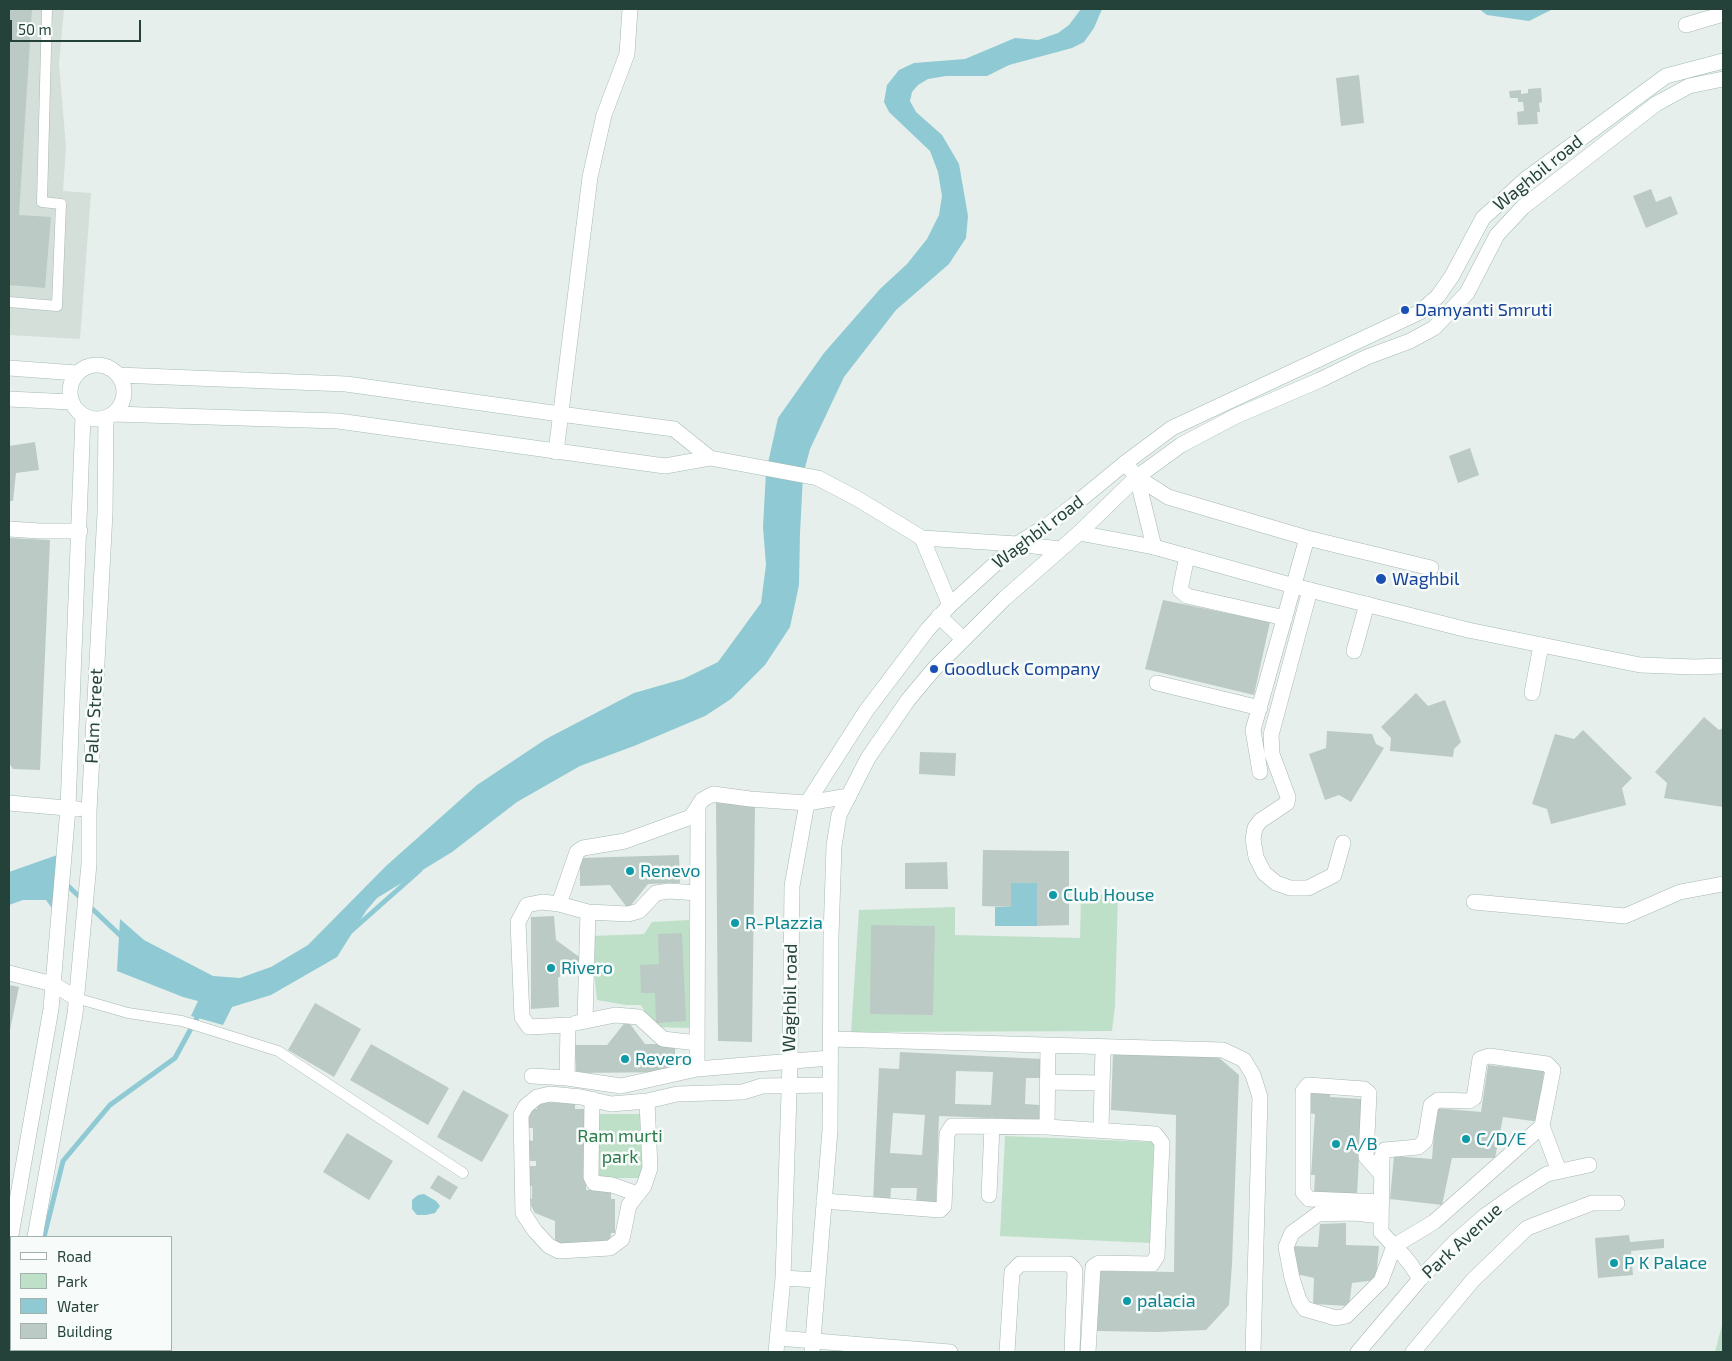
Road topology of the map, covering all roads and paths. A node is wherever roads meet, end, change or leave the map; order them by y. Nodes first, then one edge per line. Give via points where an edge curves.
1 (47, 9) edge
2 (630, 9) edge
3 (1723, 14) edge
4 (1686, 24) dead end
5 (1723, 61) edge
6 (1664, 79) junction
7 (1723, 79) edge
8 (1672, 95) junction
9 (1563, 151) junction
10 (1574, 168) junction
11 (1494, 208) junction
12 (1506, 225) junction
13 (1452, 276) junction
14 (1467, 293) junction
15 (9, 302) edge
16 (1411, 317) junction
17 (1423, 334) junction
18 (1359, 341) junction
19 (1367, 356) junction
20 (9, 368) edge
21 (78, 373) junction
22 (118, 374) junction
23 (9, 399) edge
24 (72, 402) junction
25 (560, 414) junction
26 (1201, 414) junction
27 (83, 416) junction
28 (109, 416) junction
29 (1211, 429) junction
30 (556, 452) junction
31 (710, 458) junction
32 (1125, 462) junction
33 (1137, 477) junction
34 (9, 529) edge
35 (80, 531) junction
36 (1079, 533) junction
37 (922, 538) junction
38 (1307, 538) junction
39 (1017, 544) junction
40 (1154, 547) junction
41 (1060, 549) junction
42 (1187, 556) junction
43 (1431, 568) dead end
44 (1294, 586) junction
45 (1310, 590) junction
46 (950, 604) junction
47 (1367, 604) junction
48 (939, 616) junction
49 (1285, 618) junction
50 (963, 639) junction
51 (1541, 645) junction
52 (1354, 651) dead end
53 (1723, 666) edge
54 (1157, 683) dead end
55 (1532, 693) dead end
56 (1260, 708) junction
57 (1260, 772) dead end
58 (848, 796) junction
59 (807, 802) junction
60 (9, 803) edge
61 (698, 806) junction
62 (68, 808) junction
63 (89, 811) junction
64 (1343, 843) dead end
65 (1723, 884) edge
66 (698, 893) junction
67 (1474, 902) dead end
68 (559, 904) junction
69 (588, 912) junction
70 (9, 973) edge
71 (53, 984) junction
72 (76, 998) junction
73 (586, 1022) junction
74 (568, 1025) junction
75 (831, 1039) junction
76 (697, 1043) junction
77 (1048, 1046) junction
78 (1103, 1047) junction
79 (830, 1058) junction
80 (790, 1062) junction
81 (697, 1069) junction
82 (532, 1076) dead end
83 (567, 1078) junction
84 (1047, 1082) junction
85 (1102, 1083) junction
86 (788, 1086) junction
87 (830, 1086) junction
88 (592, 1099) junction
89 (647, 1101) junction
90 (992, 1126) junction
91 (1542, 1126) junction
92 (1047, 1127) junction
93 (1101, 1130) junction
94 (1589, 1165) dead end
95 (1559, 1170) junction
96 (463, 1173) dead end
97 (1382, 1175) junction
98 (638, 1194) junction
99 (989, 1194) dead end
100 (824, 1201) junction
101 (1618, 1203) dead end
102 (1382, 1209) junction
103 (11, 1236) edge
104 (35, 1236) edge
105 (1394, 1246) junction
106 (783, 1278) junction
107 (1420, 1279) junction
108 (818, 1280) junction
109 (777, 1345) edge
110 (812, 1347) edge
111 (950, 1352) edge
112 (1007, 1352) edge
113 (1072, 1352) edge
114 (1088, 1352) edge
115 (1253, 1352) edge
116 (1358, 1352) edge
117 (1413, 1352) edge

1 - 15 lane via 42,202 61,204 57,306
2 - 25 street via 627,54 604,115 590,177
3 - 4 street
5 - 6 street, Waghbil road
6 - 8 street
6 - 9 street, Waghbil road
7 - 8 street, Waghbil road via 1689,86
8 - 10 street, Waghbil road
9 - 10 street
9 - 11 street, Waghbil road
10 - 12 street, Waghbil road via 1523,207
11 - 12 street
11 - 13 street, Waghbil road via 1484,218
12 - 14 street, Waghbil road via 1497,234
13 - 14 street
13 - 16 street, Waghbil road via 1438,296
14 - 17 street, Waghbil road via 1434,328
16 - 17 street
16 - 18 street, Waghbil road
17 - 19 street, Waghbil road
18 - 19 street
18 - 26 street, Waghbil road
19 - 29 street, Waghbil road
20 - 21 street
21 - 22 street via 96,365
21 - 24 street via 70,387
22 - 25 street via 346,384
22 - 28 street via 123,382 123,400
23 - 24 street
24 - 27 street
25 - 30 street
25 - 31 street via 674,429
26 - 29 street
26 - 32 street, Waghbil road via 1172,428
27 - 28 street via 98,420
27 - 35 street
28 - 30 street via 338,421
28 - 63 street, Palm Street
29 - 33 street, Waghbil road via 1181,445
30 - 31 street via 665,466
31 - 37 street via 818,478
32 - 33 street
32 - 39 street, Waghbil road via 1049,524
33 - 36 street, Waghbil road
33 - 38 street via 1168,497
33 - 40 street
34 - 35 street
35 - 62 street
36 - 40 street
36 - 41 street, Waghbil road
37 - 39 street
37 - 46 street
38 - 43 street
38 - 44 street
39 - 41 street
39 - 46 street, Waghbil road
40 - 42 street
41 - 50 street, Waghbil road
42 - 44 street
42 - 49 street via 1180,590 1187,596
44 - 45 street
44 - 49 street
45 - 47 street
45 - 64 street via 1271,735 1272,754 1288,797 1287,803 1260,821 1253,839 1256,857 1264,873 1276,883 1290,888 1308,888 1334,875
46 - 48 street, Waghbil road
47 - 51 street
47 - 52 street
48 - 50 street
48 - 59 street, Waghbil road via 866,711
49 - 56 street
50 - 58 street, Waghbil road via 908,700 868,758
51 - 53 street via 1640,665
51 - 55 street
54 - 56 street
56 - 57 street via 1253,730
58 - 59 street
58 - 75 street, Waghbil road via 839,815 834,846
59 - 61 street via 713,794
59 - 80 street, Waghbil road via 792,886
60 - 62 street
61 - 66 street
61 - 68 street via 691,817 625,841 583,848 577,852
62 - 63 street
62 - 71 street
63 - 72 street, Palm Street via 89,864
65 - 67 street via 1680,892 1625,916
66 - 69 street via 656,893 639,911 628,914
66 - 76 street
68 - 69 street
68 - 74 street via 542,902 528,905 518,922 522,1016 529,1026
69 - 73 street
70 - 71 street
71 - 72 street
71 - 103 street via 52,1009
72 - 96 lane via 128,1013 182,1021 278,1051
72 - 104 street, Palm Street
73 - 74 street
73 - 76 street via 615,1015 639,1017 663,1039
74 - 83 street
75 - 77 street
75 - 79 street, Waghbil road
76 - 81 street
77 - 78 street
77 - 84 street
78 - 85 street
78 - 115 street via 1223,1050 1244,1060 1253,1075 1260,1098
79 - 80 street
79 - 87 street, Waghbil road
80 - 81 street
80 - 86 street, Waghbil road
81 - 83 street via 620,1086
82 - 83 street
84 - 85 street
84 - 92 street
85 - 93 street
86 - 87 street
86 - 89 street via 762,1086 743,1092 676,1094
86 - 106 street, Waghbil road
87 - 100 street, Waghbil road
88 - 89 street via 611,1104
88 - 98 street via 591,1177 594,1183
88 - 98 street via 550,1094 536,1097 526,1106 521,1115 524,1213 535,1232 559,1252 610,1248 622,1239 629,1205
89 - 98 street via 650,1168
90 - 92 street
90 - 99 street
90 - 100 street via 952,1126 947,1134 944,1206 940,1210
91 - 95 street
91 - 97 street via 1553,1070 1547,1064 1489,1056 1480,1059 1474,1098 1469,1101 1438,1100 1431,1105 1426,1141 1418,1147 1385,1150
91 - 105 street via 1434,1222
92 - 93 street
93 - 114 street via 1155,1134 1162,1143 1158,1256 1152,1264 1099,1263 1093,1267
94 - 95 street, Park Avenue
95 - 107 street, Park Avenue via 1546,1174 1486,1215
97 - 102 street
97 - 102 street via 1366,1157 1369,1093 1364,1088 1308,1085 1303,1091 1303,1192 1309,1200
100 - 108 street, Waghbil road
101 - 117 street, Park Avenue via 1592,1203 1527,1228 1473,1280
102 - 105 street via 1381,1232
102 - 105 street via 1318,1214 1292,1233 1286,1247 1298,1300 1305,1309 1336,1318 1346,1316 1381,1281
105 - 107 street
106 - 108 street
106 - 109 street, Waghbil road
107 - 116 street, Park Avenue
108 - 110 street, Waghbil road
109 - 110 street
110 - 111 street
112 - 113 street via 1012,1272 1020,1264 1069,1264 1075,1271

